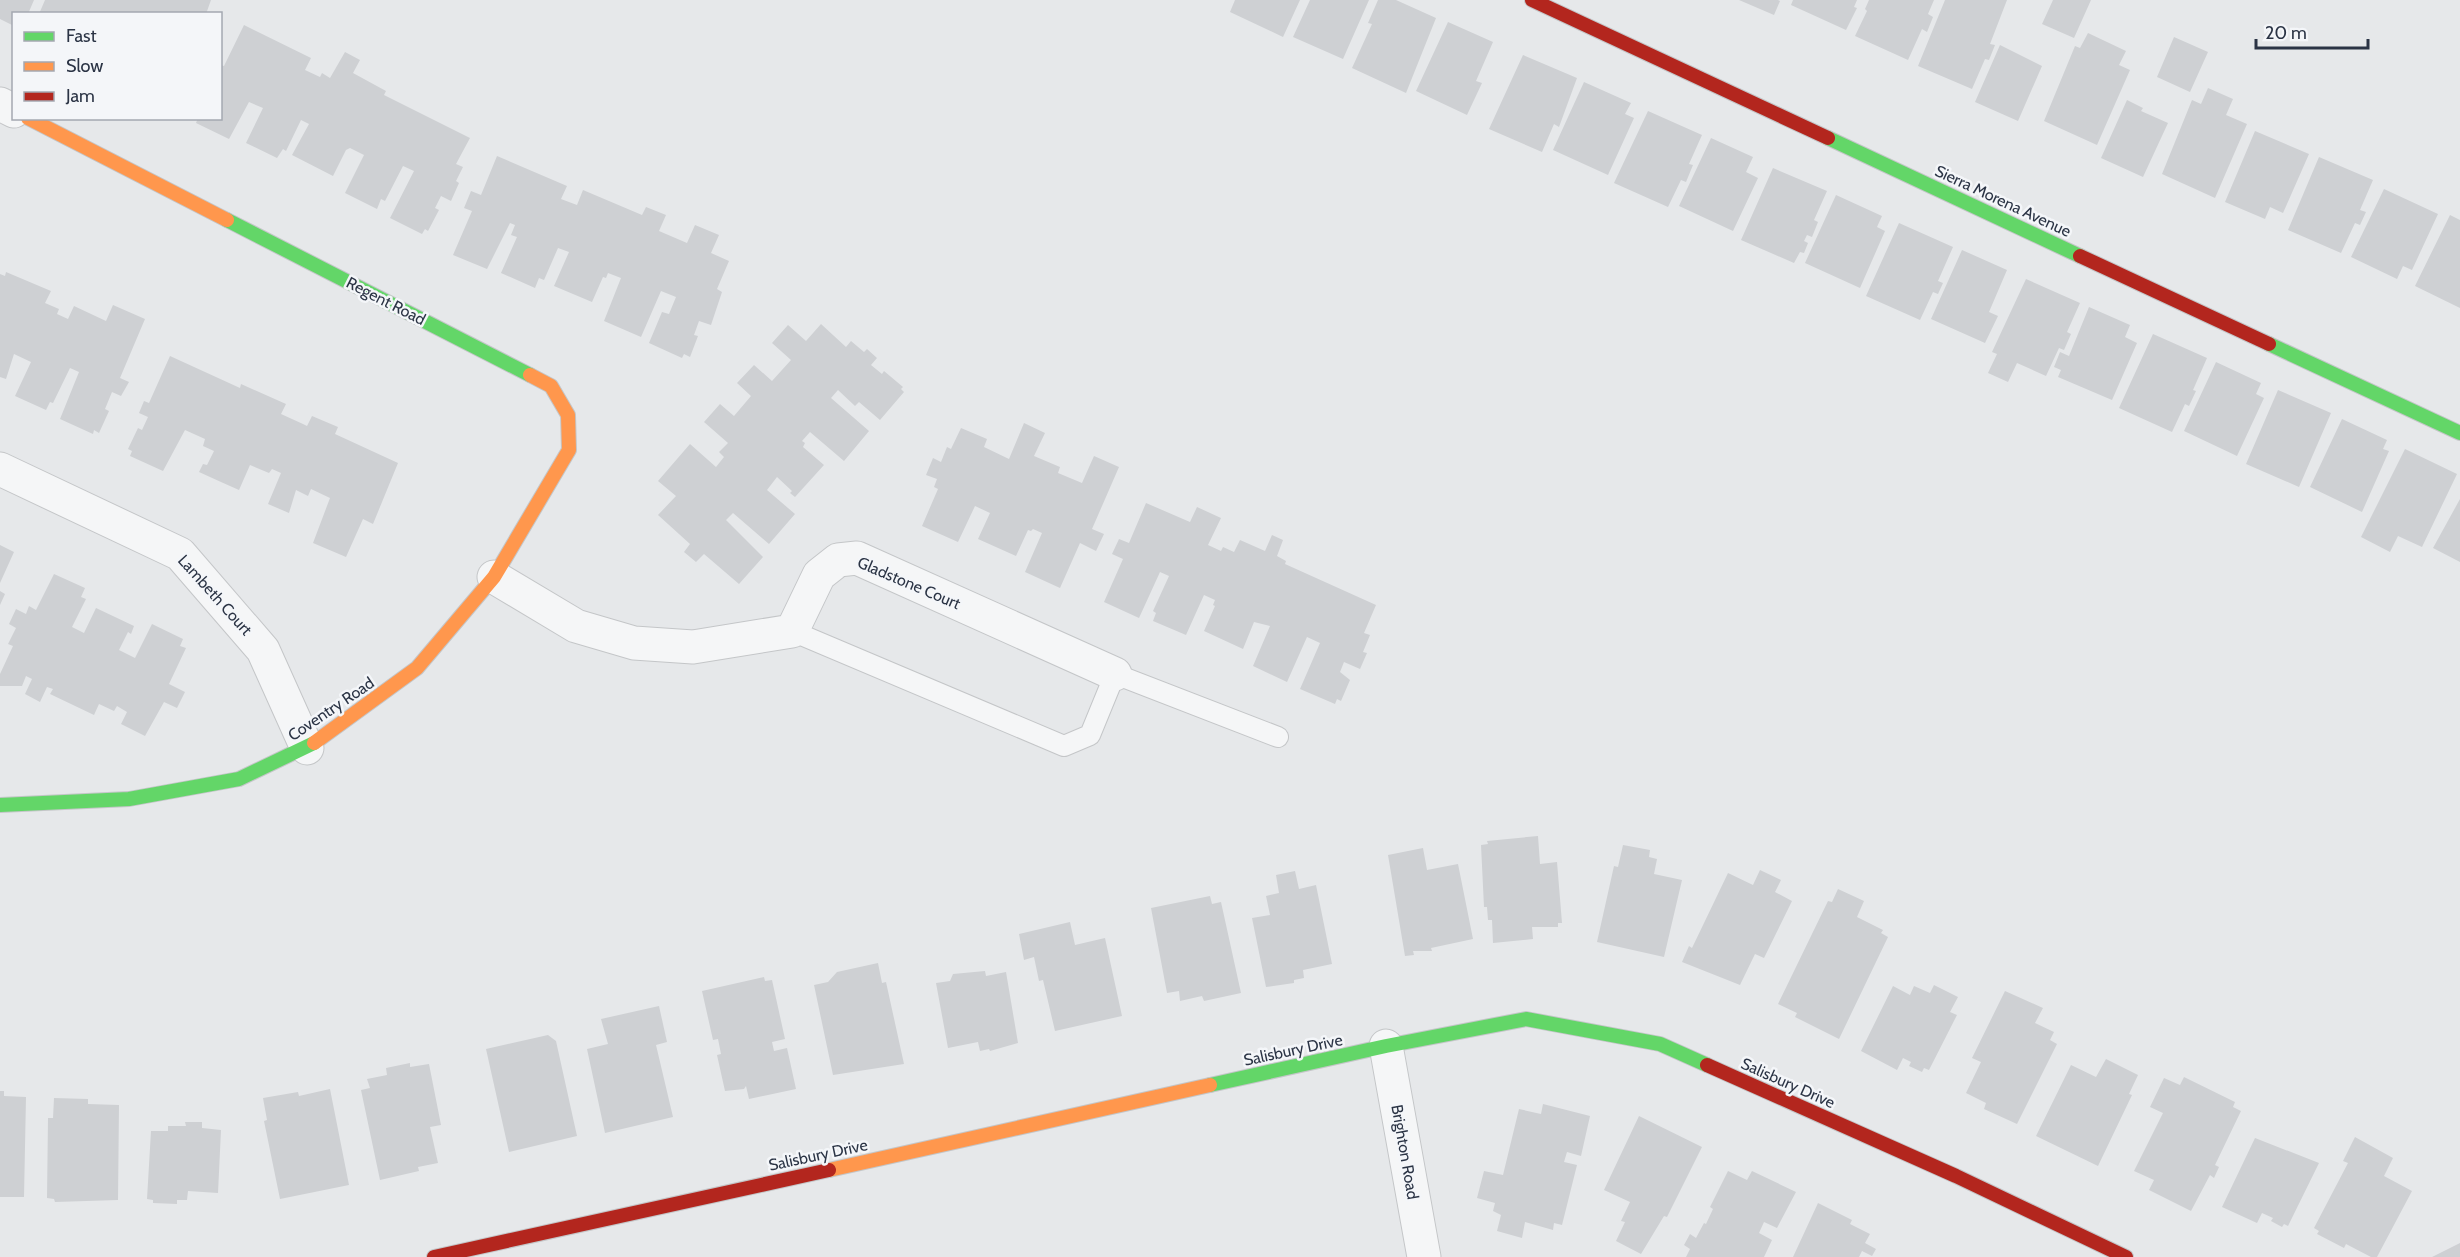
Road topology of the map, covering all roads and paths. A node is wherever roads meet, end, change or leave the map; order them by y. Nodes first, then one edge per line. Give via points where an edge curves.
1 (1532, 0) edge
2 (32, 120) edge
3 (2460, 433) edge
4 (0, 469) edge
5 (494, 578) junction
6 (792, 631) junction
7 (1115, 674) junction
8 (1278, 737) dead end
9 (307, 748) junction
10 (0, 805) edge
11 (1386, 1047) junction
12 (434, 1257) edge
13 (1424, 1257) edge
14 (2126, 1257) edge

1 - 3 street, Sierra Morena Avenue
2 - 5 street, Regent Road via 551,386 568,415 569,450
4 - 9 street, Lambeth Court via 180,554 263,650
5 - 6 street via 576,626 634,643 693,646
5 - 9 street, Coventry Road via 417,668
6 - 7 street, Gladstone Court via 819,575 838,560 857,558
6 - 7 lane via 1064,746 1090,735
7 - 8 lane
9 - 10 street, Coventry Road via 239,779 129,799
11 - 12 street, Salisbury Drive
11 - 13 street, Brighton Road
11 - 14 street, Salisbury Drive via 1526,1019 1660,1044

